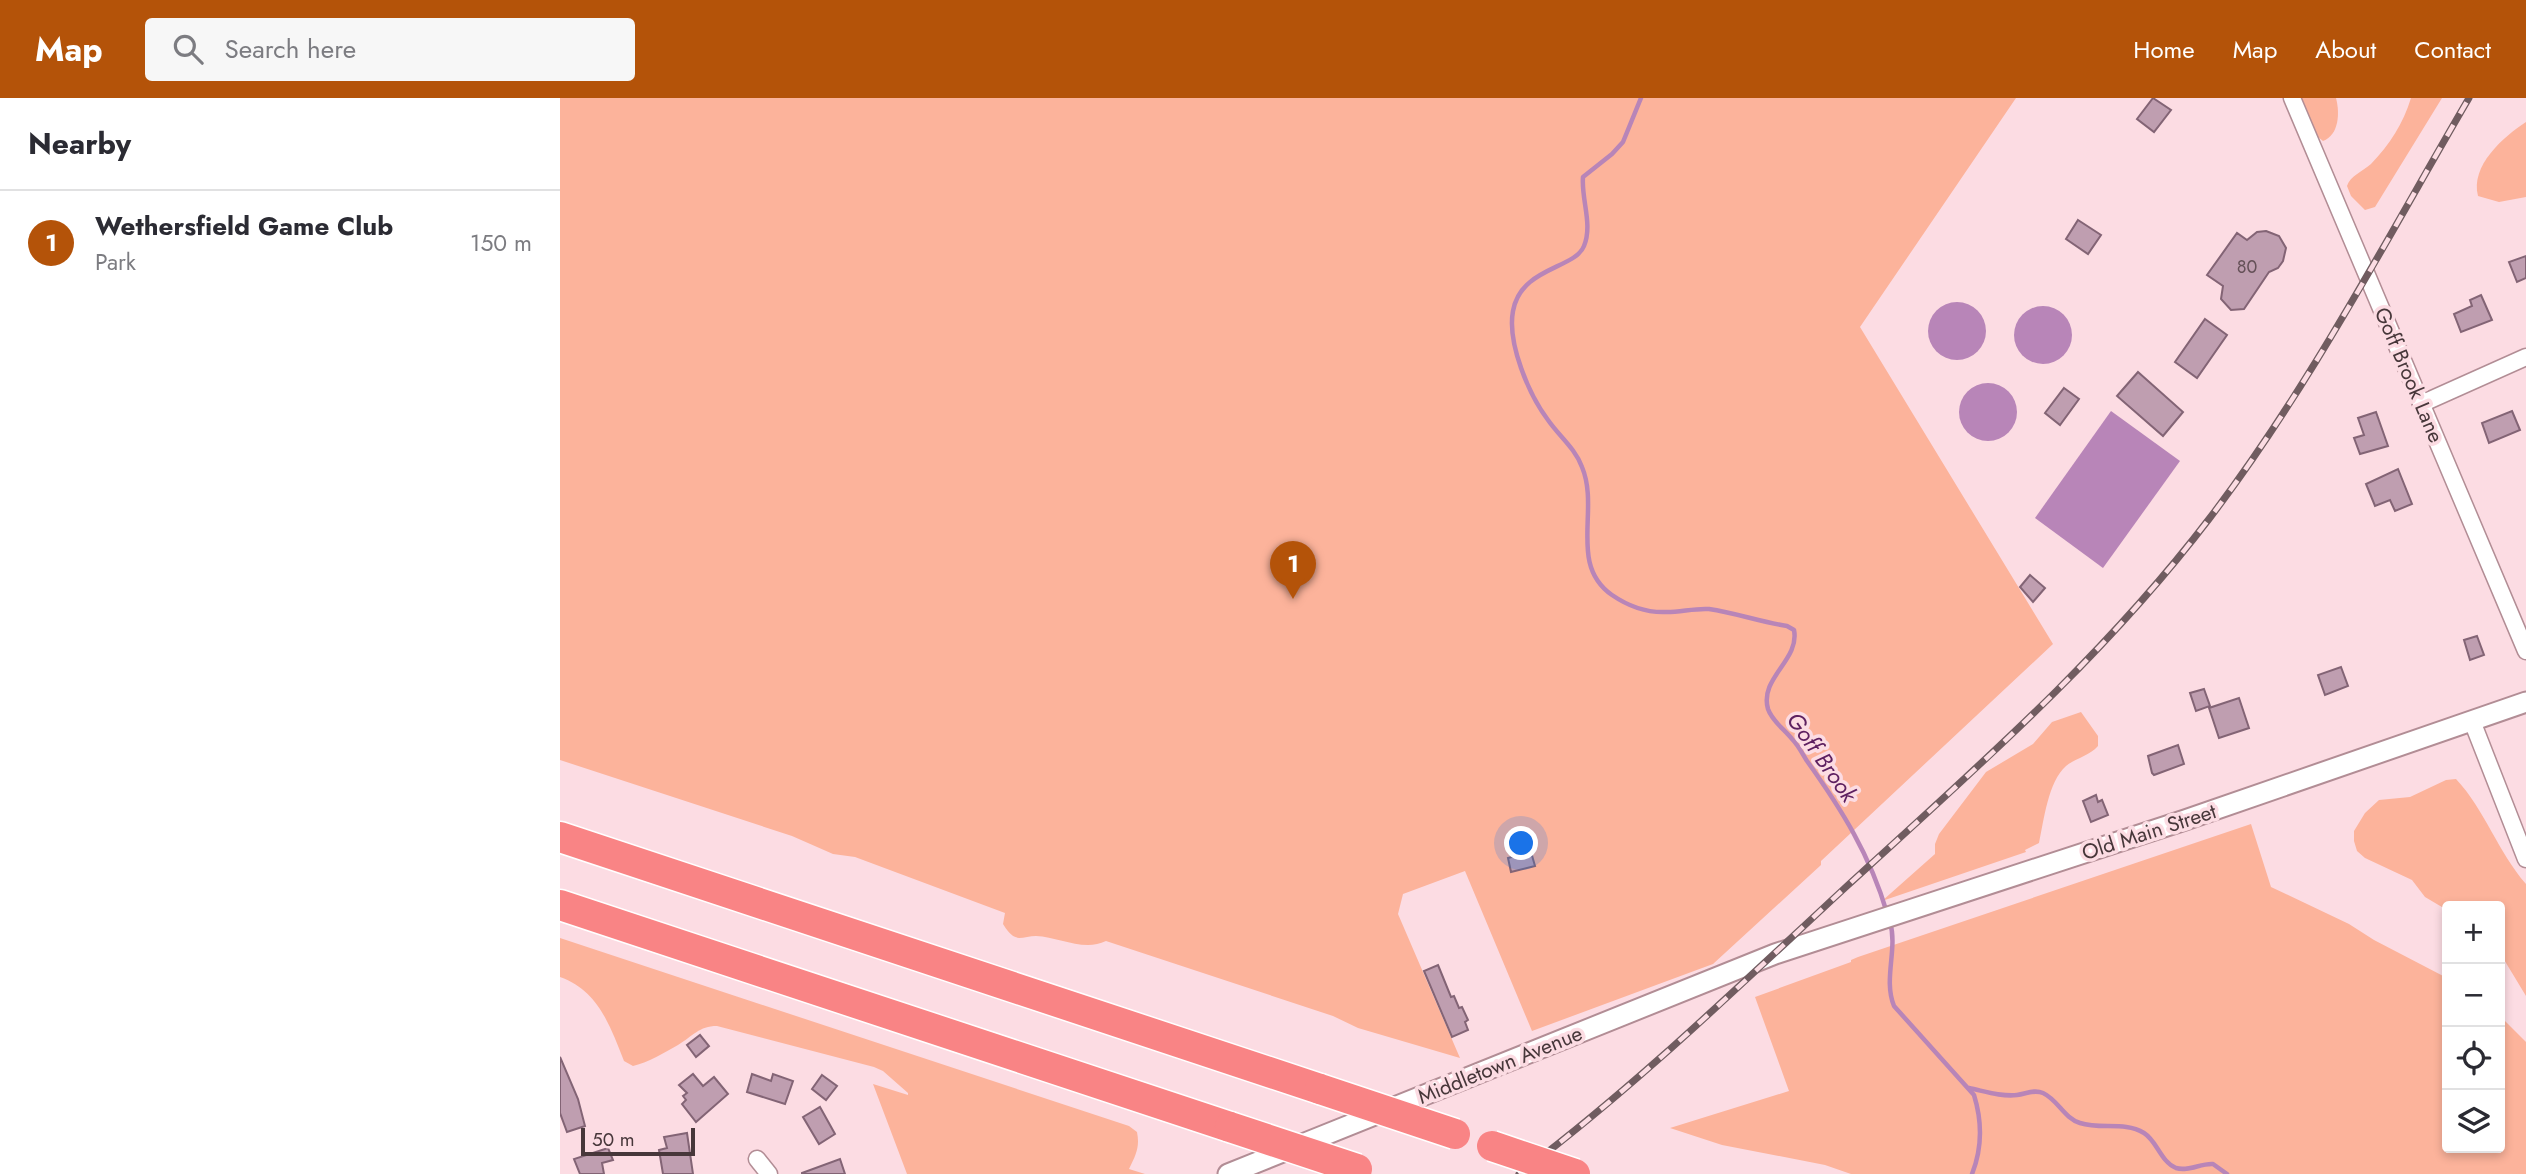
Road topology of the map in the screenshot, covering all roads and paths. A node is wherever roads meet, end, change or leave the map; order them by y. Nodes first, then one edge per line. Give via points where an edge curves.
1 (2292, 98) edge
2 (2526, 357) edge
3 (2421, 404) junction
4 (2526, 651) edge
5 (2526, 702) edge
6 (2472, 721) junction
7 (560, 837) edge
8 (2526, 859) edge
9 (560, 905) edge
10 (1771, 956) joint
11 (757, 1159) dead end
12 (1366, 1171) edge
13 (769, 1174) edge
14 (1228, 1174) edge
15 (1575, 1174) edge

1 - 3 street, Goff Brook Lane
2 - 3 street
3 - 4 street, Goff Brook Lane
5 - 6 street, Old Main Street
6 - 8 street
6 - 10 street, Old Main Street
7 - 15 highway, bridge
9 - 12 highway, bridge
10 - 14 street, Middletown Avenue
11 - 13 street

